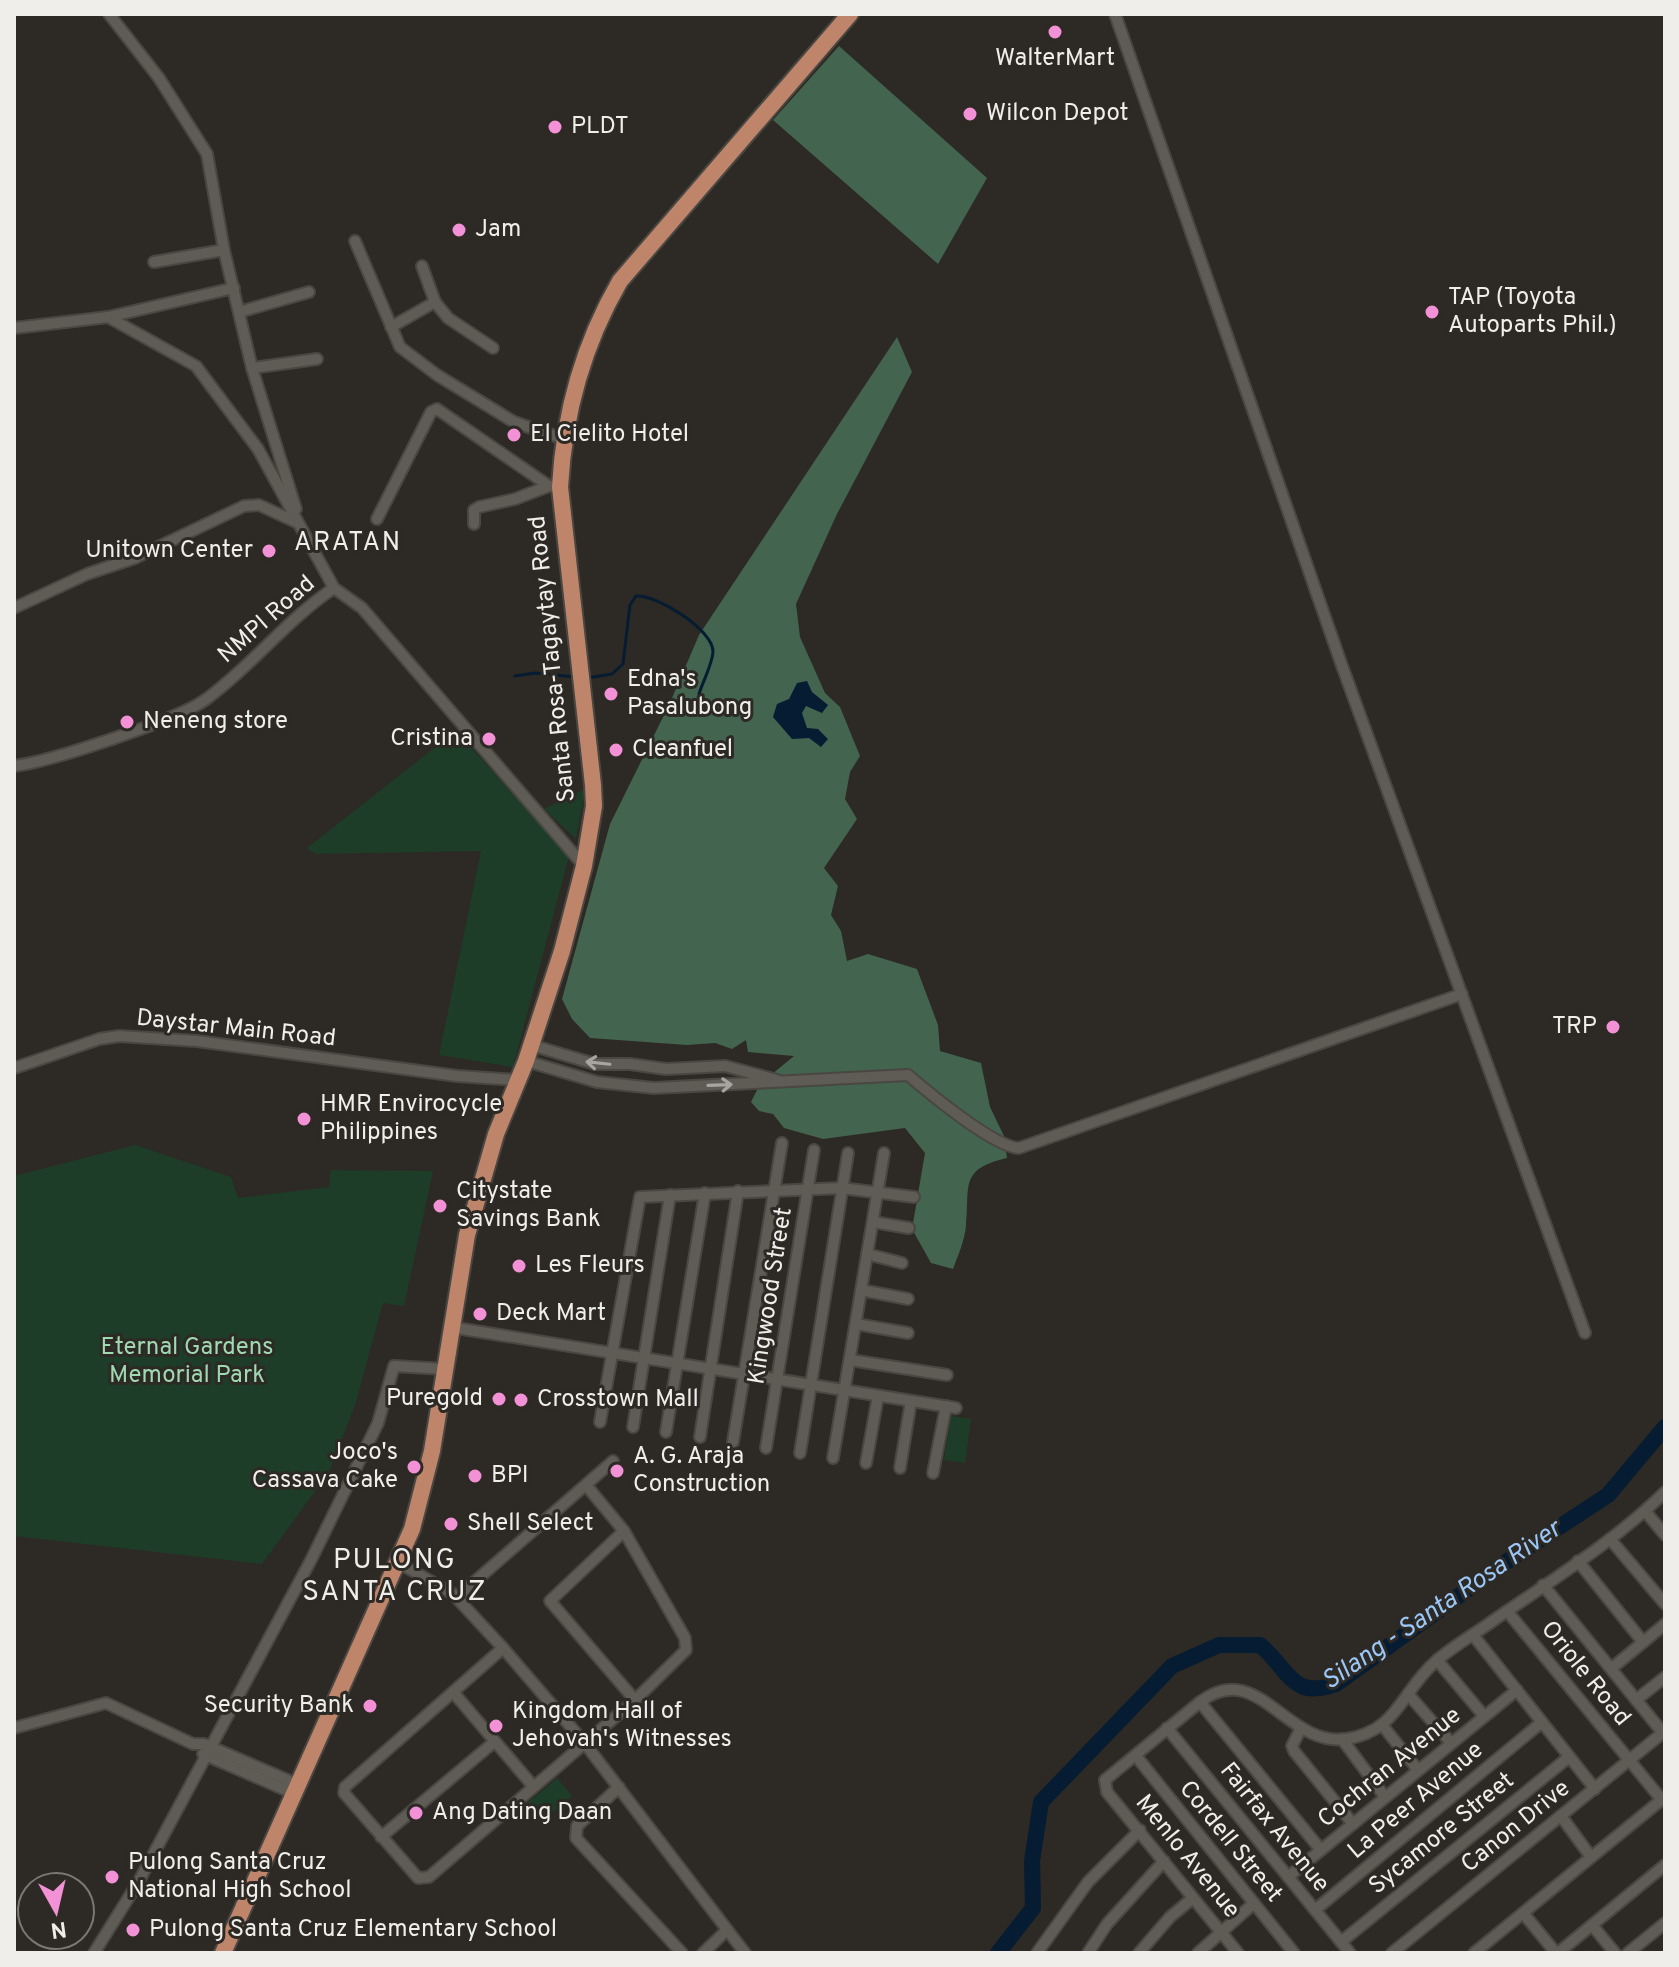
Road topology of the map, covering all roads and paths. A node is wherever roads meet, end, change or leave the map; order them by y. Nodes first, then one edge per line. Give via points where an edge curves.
1 (109, 14) edge
2 (850, 14) edge
3 (1115, 14) edge
4 (355, 241) dead end
5 (224, 250) junction
6 (154, 262) dead end
7 (422, 266) dead end
8 (234, 288) junction
9 (309, 292) dead end
10 (435, 302) junction
11 (239, 312) junction
12 (108, 317) junction
13 (391, 327) junction
14 (14, 328) edge
15 (493, 348) dead end
16 (317, 359) dead end
17 (252, 368) junction
18 (564, 439) junction
19 (554, 486) junction
20 (377, 519) dead end
21 (300, 524) junction
22 (474, 524) dead end
23 (334, 588) junction
24 (14, 608) edge
25 (14, 766) edge
26 (584, 866) junction
27 (1462, 994) junction
28 (529, 1053) junction
29 (14, 1068) edge
30 (786, 1083) junction
31 (517, 1084) junction
32 (782, 1143) dead end
33 (814, 1150) dead end
34 (848, 1153) dead end
35 (884, 1153) dead end
36 (841, 1188) junction
37 (738, 1191) junction
38 (773, 1191) junction
39 (808, 1191) junction
40 (877, 1192) junction
41 (705, 1193) junction
42 (670, 1195) junction
43 (914, 1197) dead end
44 (873, 1222) junction
45 (909, 1228) dead end
46 (867, 1254) junction
47 (902, 1263) dead end
48 (861, 1290) junction
49 (908, 1299) dead end
50 (856, 1324) junction
51 (450, 1327) junction
52 (908, 1333) dead end
53 (1585, 1333) dead end
54 (611, 1355) junction
55 (644, 1360) junction
56 (850, 1360) junction
57 (678, 1365) junction
58 (444, 1369) junction
59 (711, 1370) junction
60 (744, 1375) junction
61 (947, 1375) dead end
62 (778, 1380) junction
63 (811, 1386) junction
64 (845, 1391) junction
65 (878, 1396) junction
66 (911, 1401) junction
67 (600, 1422) dead end
68 (633, 1427) dead end
69 (666, 1432) dead end
70 (700, 1437) dead end
71 (733, 1442) dead end
72 (766, 1448) dead end
73 (800, 1453) dead end
74 (833, 1458) dead end
75 (613, 1461) dead end
76 (866, 1463) dead end
77 (900, 1468) dead end
78 (933, 1473) dead end
79 (586, 1485) junction
80 (1665, 1492) edge
81 (1645, 1511) junction
82 (624, 1531) junction
83 (1665, 1535) edge
84 (1610, 1539) junction
85 (1578, 1561) junction
86 (397, 1567) junction
87 (1543, 1585) junction
88 (453, 1594) junction
89 (1665, 1604) edge
90 (1507, 1611) junction
91 (1665, 1624) edge
92 (1473, 1635) junction
93 (1643, 1642) junction
94 (503, 1648) junction
95 (1437, 1660) junction
96 (1612, 1668) junction
97 (1665, 1677) edge
98 (1517, 1690) junction
99 (453, 1692) junction
100 (1408, 1694) junction
101 (635, 1700) junction
102 (1636, 1700) junction
103 (1200, 1702) junction
104 (1484, 1716) junction
105 (1542, 1722) junction
106 (1383, 1726) junction
107 (14, 1728) edge
108 (1167, 1728) junction
109 (1301, 1728) junction
110 (1664, 1732) edge
111 (1342, 1739) junction
112 (583, 1741) junction
113 (493, 1743) junction
114 (1451, 1743) junction
115 (209, 1751) junction
116 (1136, 1756) junction
117 (1569, 1757) junction
118 (1630, 1761) junction
119 (1418, 1770) junction
120 (533, 1786) junction
121 (619, 1787) junction
122 (1595, 1789) junction
123 (297, 1790) junction
124 (1385, 1797) junction
125 (1664, 1799) edge
126 (1561, 1816) junction
127 (1353, 1824) junction
128 (1140, 1830) junction
129 (381, 1837) junction
130 (1321, 1850) junction
131 (1591, 1857) junction
132 (1164, 1861) junction
133 (1665, 1865) edge
134 (1288, 1877) junction
135 (1193, 1898) junction
136 (1254, 1903) junction
137 (1315, 1910) junction
138 (1523, 1913) junction
139 (1665, 1923) edge
140 (1592, 1925) junction
141 (1220, 1929) junction
142 (727, 1930) junction
143 (1341, 1942) junction
144 (94, 1953) edge
145 (223, 1953) edge
146 (682, 1953) edge
147 (703, 1953) edge
148 (745, 1953) edge
149 (1037, 1953) edge
150 (1088, 1953) edge
151 (1139, 1953) edge
152 (1198, 1953) edge
153 (1238, 1953) edge
154 (1294, 1953) edge
155 (1350, 1953) edge
156 (1392, 1953) edge
157 (1474, 1953) edge
158 (1557, 1953) edge
159 (1615, 1953) edge
160 (1628, 1953) edge

1 - 5 street via 199,137 210,163
2 - 18 main road, Santa Rosa-Tagaytay Road via 620,281 581,367
3 - 27 street
4 - 13 street
5 - 6 street
5 - 8 street
7 - 10 street
8 - 11 street
8 - 12 street
9 - 11 street
10 - 13 street
10 - 15 street via 448,318
11 - 17 street
12 - 14 street
12 - 21 street via 196,366 258,449
13 - 18 street via 400,347 437,375 514,422
16 - 17 street
17 - 21 street
18 - 19 main road, Santa Rosa-Tagaytay Road
19 - 20 street via 437,409 410,449
19 - 22 street via 479,507
19 - 26 main road, Santa Rosa-Tagaytay Road via 594,806
21 - 23 street
21 - 24 street via 259,505 244,506
23 - 25 street, NMPI Road via 289,621 194,707
23 - 26 street, NMPI Road via 362,608
26 - 28 main road, Santa Rosa-Tagaytay Road
27 - 30 street via 1019,1148 954,1111 908,1075
27 - 53 street
30 -> 28 street via 725,1066 666,1069
28 -> 30 street via 597,1082
28 - 31 main road, Santa Rosa-Tagaytay Road
29 - 31 street, Daystar Main Road via 119,1036 197,1041
31 - 51 main road, Santa Rosa-Tagaytay Road via 478,1194
32 - 38 street
33 - 39 street, Kingwood Street
34 - 36 street
35 - 40 street
36 - 39 street
36 - 40 street
36 - 63 street
37 - 38 street
37 - 41 street
37 - 59 street
38 - 39 street
38 - 60 street
39 - 62 street, Kingwood Street
40 - 43 street
40 - 44 street
41 - 42 street
41 - 57 street
42 - 54 street via 644,1195 637,1201
42 - 55 street
44 - 45 street
44 - 46 street
46 - 47 street
46 - 48 street
48 - 49 street
48 - 50 street
50 - 52 street
50 - 56 street
51 - 54 street
51 - 58 main road, Santa Rosa-Tagaytay Road
54 - 55 street
54 - 67 street
55 - 57 street
55 - 68 street
56 - 61 street
56 - 64 street
57 - 59 street
57 - 69 street
58 - 86 main road, Santa Rosa-Tagaytay Road via 425,1484
58 - 115 street via 394,1366 361,1460
59 - 60 street
59 - 70 street
60 - 62 street
60 - 71 street
62 - 63 street
62 - 72 street, Kingwood Street
63 - 64 street
63 - 73 street
64 - 65 street
64 - 74 street
65 - 66 street
65 - 76 street
66 - 77 street
66 - 78 street via 951,1407
75 - 79 street
79 - 82 street
79 - 88 street
80 - 81 street
81 - 83 street
81 - 84 street
82 - 101 street via 687,1646
82 - 101 street via 550,1601
84 - 85 street
84 - 89 street
85 - 87 street
85 - 93 street
86 - 88 street
86 - 123 main road, Santa Rosa-Tagaytay Road
87 - 90 street
87 - 96 street
88 - 94 street
90 - 92 street
90 - 118 street, Oriole Road
91 - 93 street
92 - 95 street
92 - 98 street
93 - 96 street
94 - 99 street
94 - 112 street
95 - 100 street
95 - 104 street
96 - 102 street
97 - 102 street
98 - 104 street, Cochran Avenue
98 - 105 street
99 - 113 street
99 - 129 street via 345,1786 344,1793
100 - 106 street
100 - 114 street
101 - 112 street
102 - 110 street
103 - 108 street
103 - 109 street via 1216,1690 1243,1690
103 - 130 street
104 - 114 street, Cochran Avenue
105 - 117 street
105 - 137 street, La Peer Avenue
106 - 111 street
106 - 119 street
107 - 115 street via 106,1703
108 - 116 street
108 - 134 street, Fairfax Avenue
109 - 111 street
109 - 127 street via 1294,1751
110 - 118 street, Canon Drive
111 - 124 street
112 - 120 street
112 - 121 street
113 - 120 street
113 - 129 street
114 - 119 street, Cochran Avenue
115 - 123 street
115 - 144 street
116 - 128 street, Menlo Avenue via 1105,1780 1105,1786
116 - 136 street, Cordell Street
117 - 122 street
117 - 143 street, Sycamore Street
118 - 122 street, Canon Drive
118 - 125 street, Oriole Road
119 - 124 street, Cochran Avenue
120 - 129 street via 425,1878 418,1878
121 - 142 street
121 - 146 street via 577,1826 576,1838
122 - 126 street, Canon Drive
123 - 145 main road, Santa Rosa-Tagaytay Road
124 - 127 street, Cochran Avenue
125 - 131 street
126 - 131 street
126 - 156 street, Canon Drive
127 - 130 street, Cochran Avenue
128 - 132 street, Menlo Avenue
128 - 149 street via 1088,1882
130 - 134 street, Cochran Avenue
131 - 138 street
132 - 135 street, Menlo Avenue
132 - 150 street
133 - 140 street
134 - 137 street, Fairfax Avenue
135 - 141 street, Menlo Avenue
135 - 151 street
136 - 141 street
136 - 154 street, Cordell Street
137 - 143 street, Fairfax Avenue
138 - 157 street
138 - 158 street
139 - 160 street
140 - 158 street
140 - 159 street
141 - 152 street
141 - 153 street, Menlo Avenue
142 - 147 street
142 - 148 street
143 - 155 street, Fairfax Avenue

